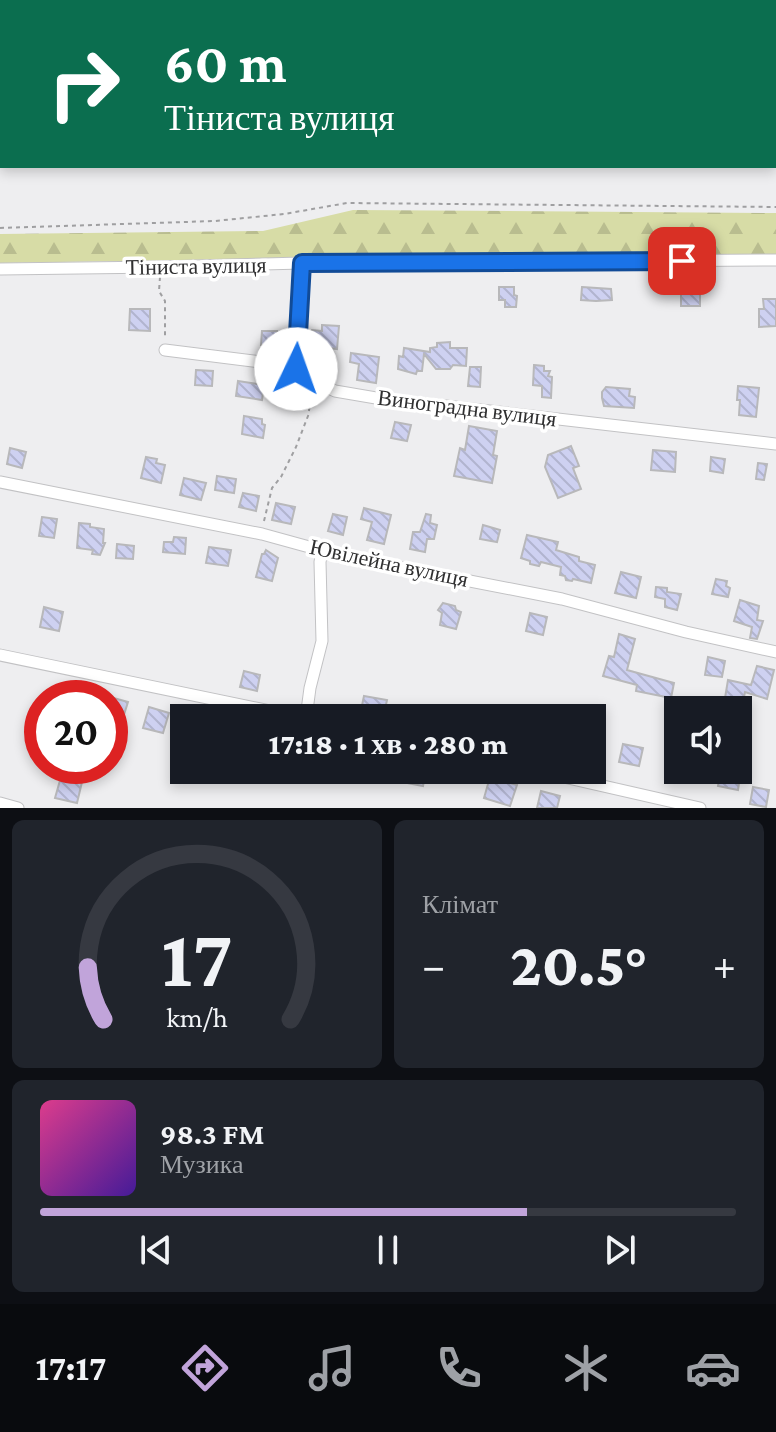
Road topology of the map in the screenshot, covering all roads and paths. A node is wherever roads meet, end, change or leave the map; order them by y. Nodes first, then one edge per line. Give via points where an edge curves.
1 (776, 207) edge
2 (0, 228) edge
3 (776, 260) edge
4 (302, 263) junction
5 (160, 267) junction
6 (0, 269) edge
7 (165, 350) joint
8 (296, 369) junction
9 (315, 381) junction
10 (776, 444) edge
11 (0, 482) edge
12 (262, 534) junction
13 (322, 551) junction
14 (776, 652) edge
15 (0, 655) edge
16 (237, 704) edge
17 (307, 704) edge
18 (586, 784) edge
19 (0, 803) edge
20 (658, 803) edge
21 (18, 808) edge
22 (700, 808) edge

1 - 2 path via 347,203 215,221
3 - 4 street, Тіниста вулиця
4 - 5 street, Тіниста вулиця
4 - 8 lane
5 - 6 street, Тіниста вулиця
5 - 7 path
7 - 8 street, Виноградна вулиця
8 - 9 street, Виноградна вулиця
9 - 10 street, Виноградна вулиця via 335,391 376,398
9 - 12 path via 296,447 272,488
11 - 12 street, Ювілейна вулиця
12 - 13 street, Ювілейна вулиця
13 - 14 street, Ювілейна вулиця via 562,599
13 - 17 street via 322,641
15 - 16 street
18 - 20 street
19 - 21 street
20 - 22 street

